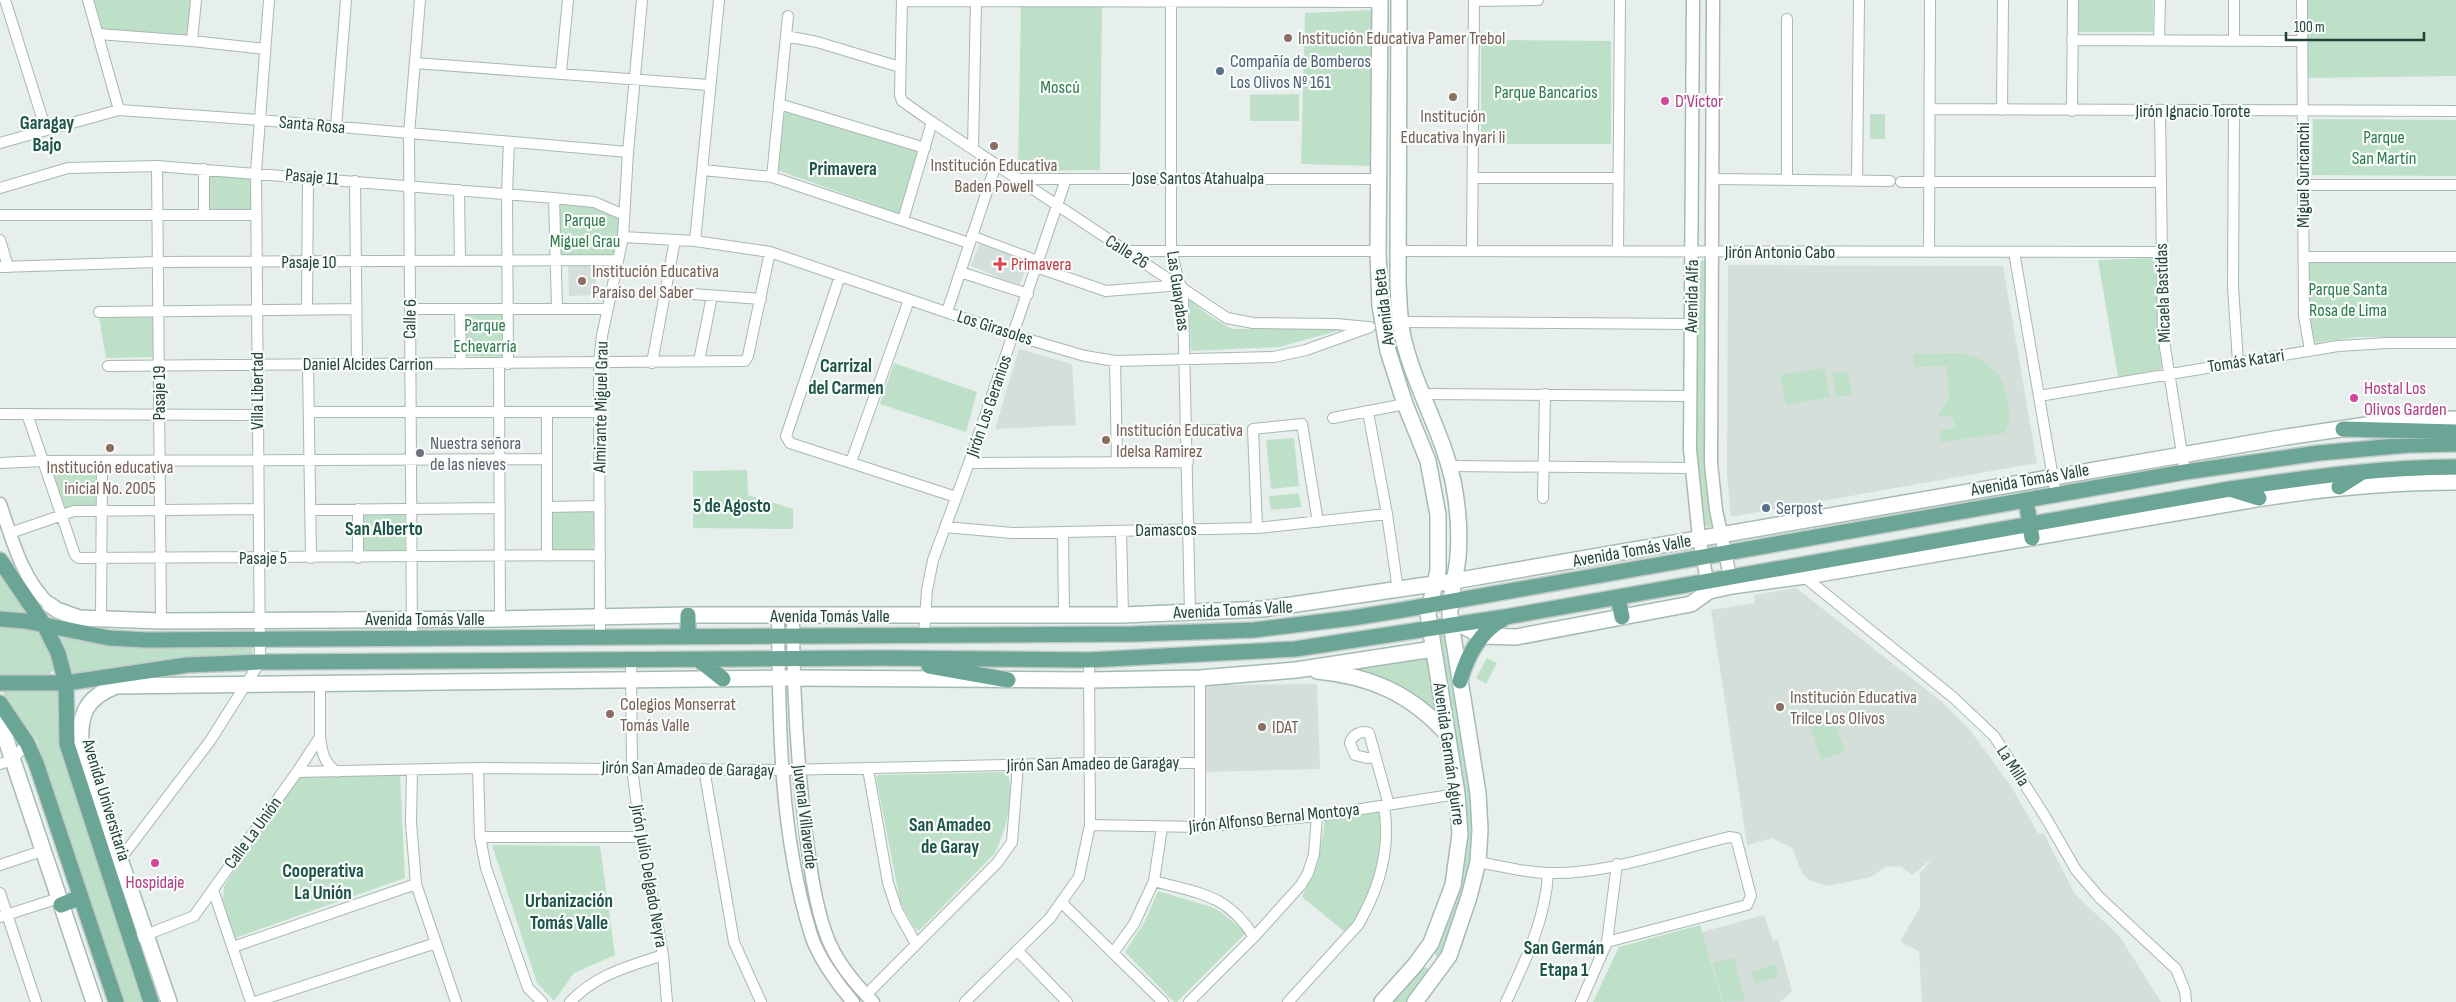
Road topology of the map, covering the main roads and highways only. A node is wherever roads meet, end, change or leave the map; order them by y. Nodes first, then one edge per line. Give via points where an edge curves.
1 (1399, 0) edge
2 (1380, 1) edge
3 (1379, 84) junction
4 (1399, 84) junction
5 (2456, 419) edge
6 (2343, 429) junction
7 (2456, 432) edge
8 (2456, 444) edge
9 (2456, 467) edge
10 (2365, 471) junction
11 (2456, 482) edge
12 (2339, 487) junction
13 (2230, 489) junction
14 (2258, 498) junction
15 (2026, 500) junction
16 (1945, 514) junction
17 (2031, 531) junction
18 (1948, 538) junction
19 (0, 560) edge
20 (1800, 571) junction
21 (1454, 581) junction
22 (1436, 584) junction
23 (1708, 586) junction
24 (1618, 598) junction
25 (1449, 600) junction
26 (1429, 604) junction
27 (50, 605) road end
28 (688, 615) junction
29 (1506, 617) junction
30 (1622, 617) junction
31 (0, 619) edge
32 (44, 624) junction
33 (1455, 624) junction
34 (1430, 628) junction
35 (688, 636) junction
36 (1482, 636) junction
37 (1434, 649) junction
38 (885, 658) junction
39 (699, 660) junction
40 (1296, 670) junction
41 (723, 679) junction
42 (115, 680) junction
43 (1008, 680) junction
44 (1460, 681) junction
45 (0, 683) edge
46 (66, 683) junction
47 (0, 703) edge
48 (0, 722) edge
49 (1447, 734) junction
50 (6, 762) edge
51 (81, 897) junction
52 (60, 901) junction
53 (1422, 955) junction
54 (1443, 967) junction
55 (94, 1002) edge
56 (116, 1002) edge
57 (151, 1002) edge
58 (169, 1002) edge
59 (1382, 1002) edge
60 (1415, 1002) edge

1 - 4 main road, Avenida Beta
2 - 3 main road, Avenida Beta
3 - 4 main road
3 - 22 main road, Avenida Beta via 1376,324 1428,462 1438,515
4 - 21 main road, Avenida Beta via 1400,322 1450,466 1458,516 1458,557
5 - 6 main road, Avenida Tomás Valle via 2393,422
6 - 7 main road
6 - 21 main road, Avenida Tomás Valle
8 - 15 main road, Avenida Tomás Valle via 2408,445 2320,454 2185,472
9 - 10 main road
10 - 12 main road
10 - 13 main road
11 - 12 main road
12 - 14 main road
13 - 14 main road
13 - 17 main road
14 - 17 main road
15 - 16 main road, Avenida Tomás Valle
15 - 17 main road
16 - 18 main road
16 - 25 main road, Avenida Tomás Valle
17 - 18 main road
17 - 20 main road
18 - 20 main road
19 - 32 main road, Avenida Universitaria
20 - 23 main road
21 - 22 main road, Avenida Tomás Valle
21 - 25 main road, Avenida Beta
22 - 26 main road, Avenida Beta
22 - 28 main road, Avenida Tomás Valle via 1294,606 1190,613
23 - 24 main road
23 - 30 main road via 1691,604
24 - 29 main road
24 - 30 main road
25 - 26 main road, Avenida Tomás Valle
25 - 33 main road, Avenida Germán Aguirre
26 - 34 main road, Avenida Germán Aguirre
26 - 35 main road, Avenida Tomás Valle via 1352,618 1254,630 1134,634
27 - 28 main road, Avenida Tomás Valle via 80,618 162,621
28 - 35 main road
29 - 33 main road
29 - 36 main road
30 - 36 main road via 1516,637
31 - 32 main road, Avenida Tomás Valle
32 - 35 main road, Avenida Tomás Valle via 109,638
32 - 46 main road, Avenida Universitaria via 58,653
33 - 34 main road
33 - 36 main road
33 - 44 main road, Avenida Germán Aguirre
34 - 37 main road, Avenida Germán Aguirre
34 - 38 main road via 1295,649 1201,656 1089,660
36 - 44 main road
37 - 40 main road
37 - 49 main road, Avenida Germán Aguirre
38 - 39 main road
38 - 43 main road
39 - 41 main road
39 - 42 main road via 260,662 187,665
40 - 43 main road via 1200,678
40 - 49 main road via 1365,680 1398,692 1431,716
41 - 42 main road via 320,684
41 - 43 main road
42 - 46 main road
42 - 58 main road, Avenida Universitaria via 87,708 80,724 81,746
44 - 54 main road, Avenida Germán Aguirre via 1478,793 1480,830 1478,862 1460,927
45 - 46 main road
46 - 57 main road, Avenida Universitaria via 68,744
47 - 51 main road via 27,743 36,763
48 - 50 main road
49 - 53 main road, Avenida Germán Aguirre via 1460,834 1453,885 1431,943
50 - 52 main road
51 - 52 main road
51 - 56 main road
52 - 55 main road
53 - 54 main road
53 - 59 main road, Avenida Germán Aguirre
54 - 60 main road, Avenida Germán Aguirre

